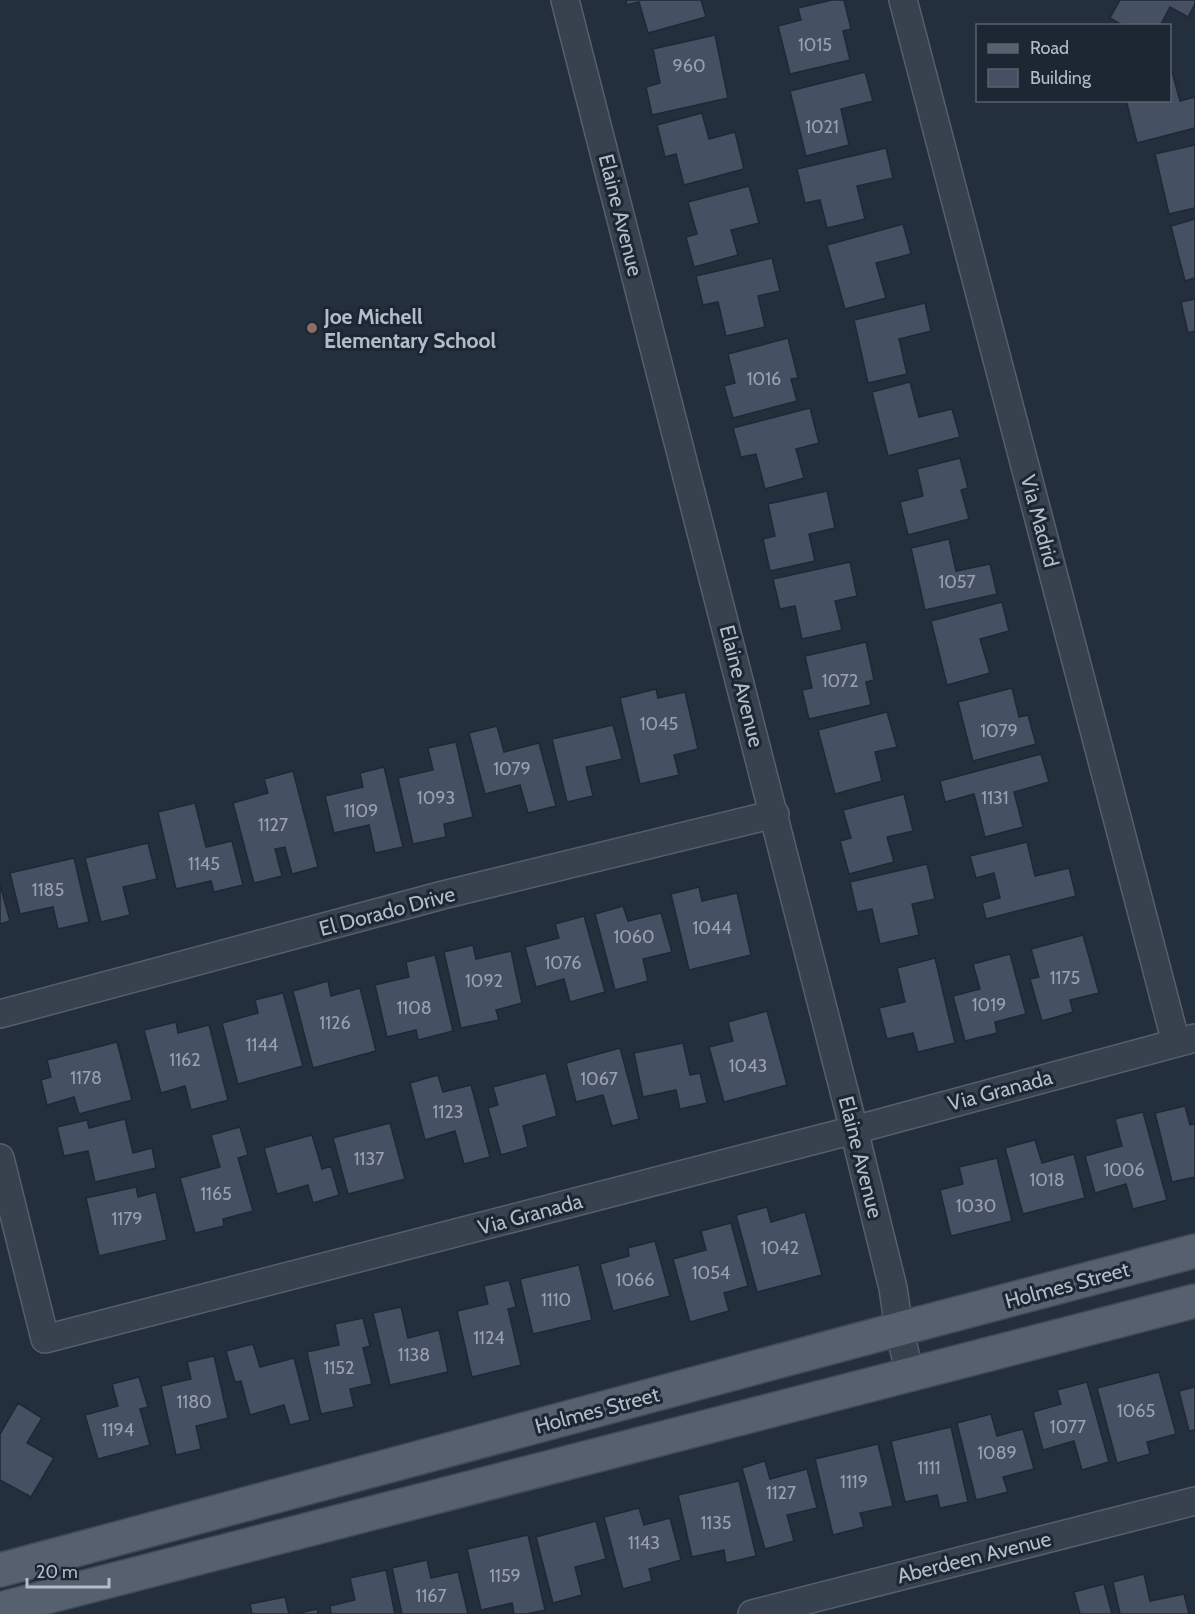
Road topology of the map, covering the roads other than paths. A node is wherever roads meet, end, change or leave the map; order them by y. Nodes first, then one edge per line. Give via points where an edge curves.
1 (565, 0) edge
2 (903, 0) edge
3 (775, 814) junction
4 (0, 1014) edge
5 (1186, 1040) edge
6 (854, 1130) junction
7 (0, 1158) edge
8 (1195, 1251) edge
9 (1195, 1301) edge
10 (899, 1329) junction
11 (910, 1374) junction
12 (1195, 1501) edge
13 (0, 1570) edge
14 (0, 1609) edge
15 (752, 1614) edge

1 - 3 street, Elaine Avenue
2 - 5 street, Via Madrid
3 - 4 street, El Dorado Drive via 443,896
3 - 6 street, Elaine Avenue
5 - 6 street, Via Granada
6 - 7 street, Via Granada via 45,1339
6 - 10 street, Elaine Avenue via 893,1288
8 - 10 main road, Holmes Street
9 - 11 main road, Holmes Street
10 - 11 street, Elaine Avenue
10 - 13 main road, Holmes Street
11 - 14 main road, Holmes Street
12 - 15 street, Aberdeen Avenue

